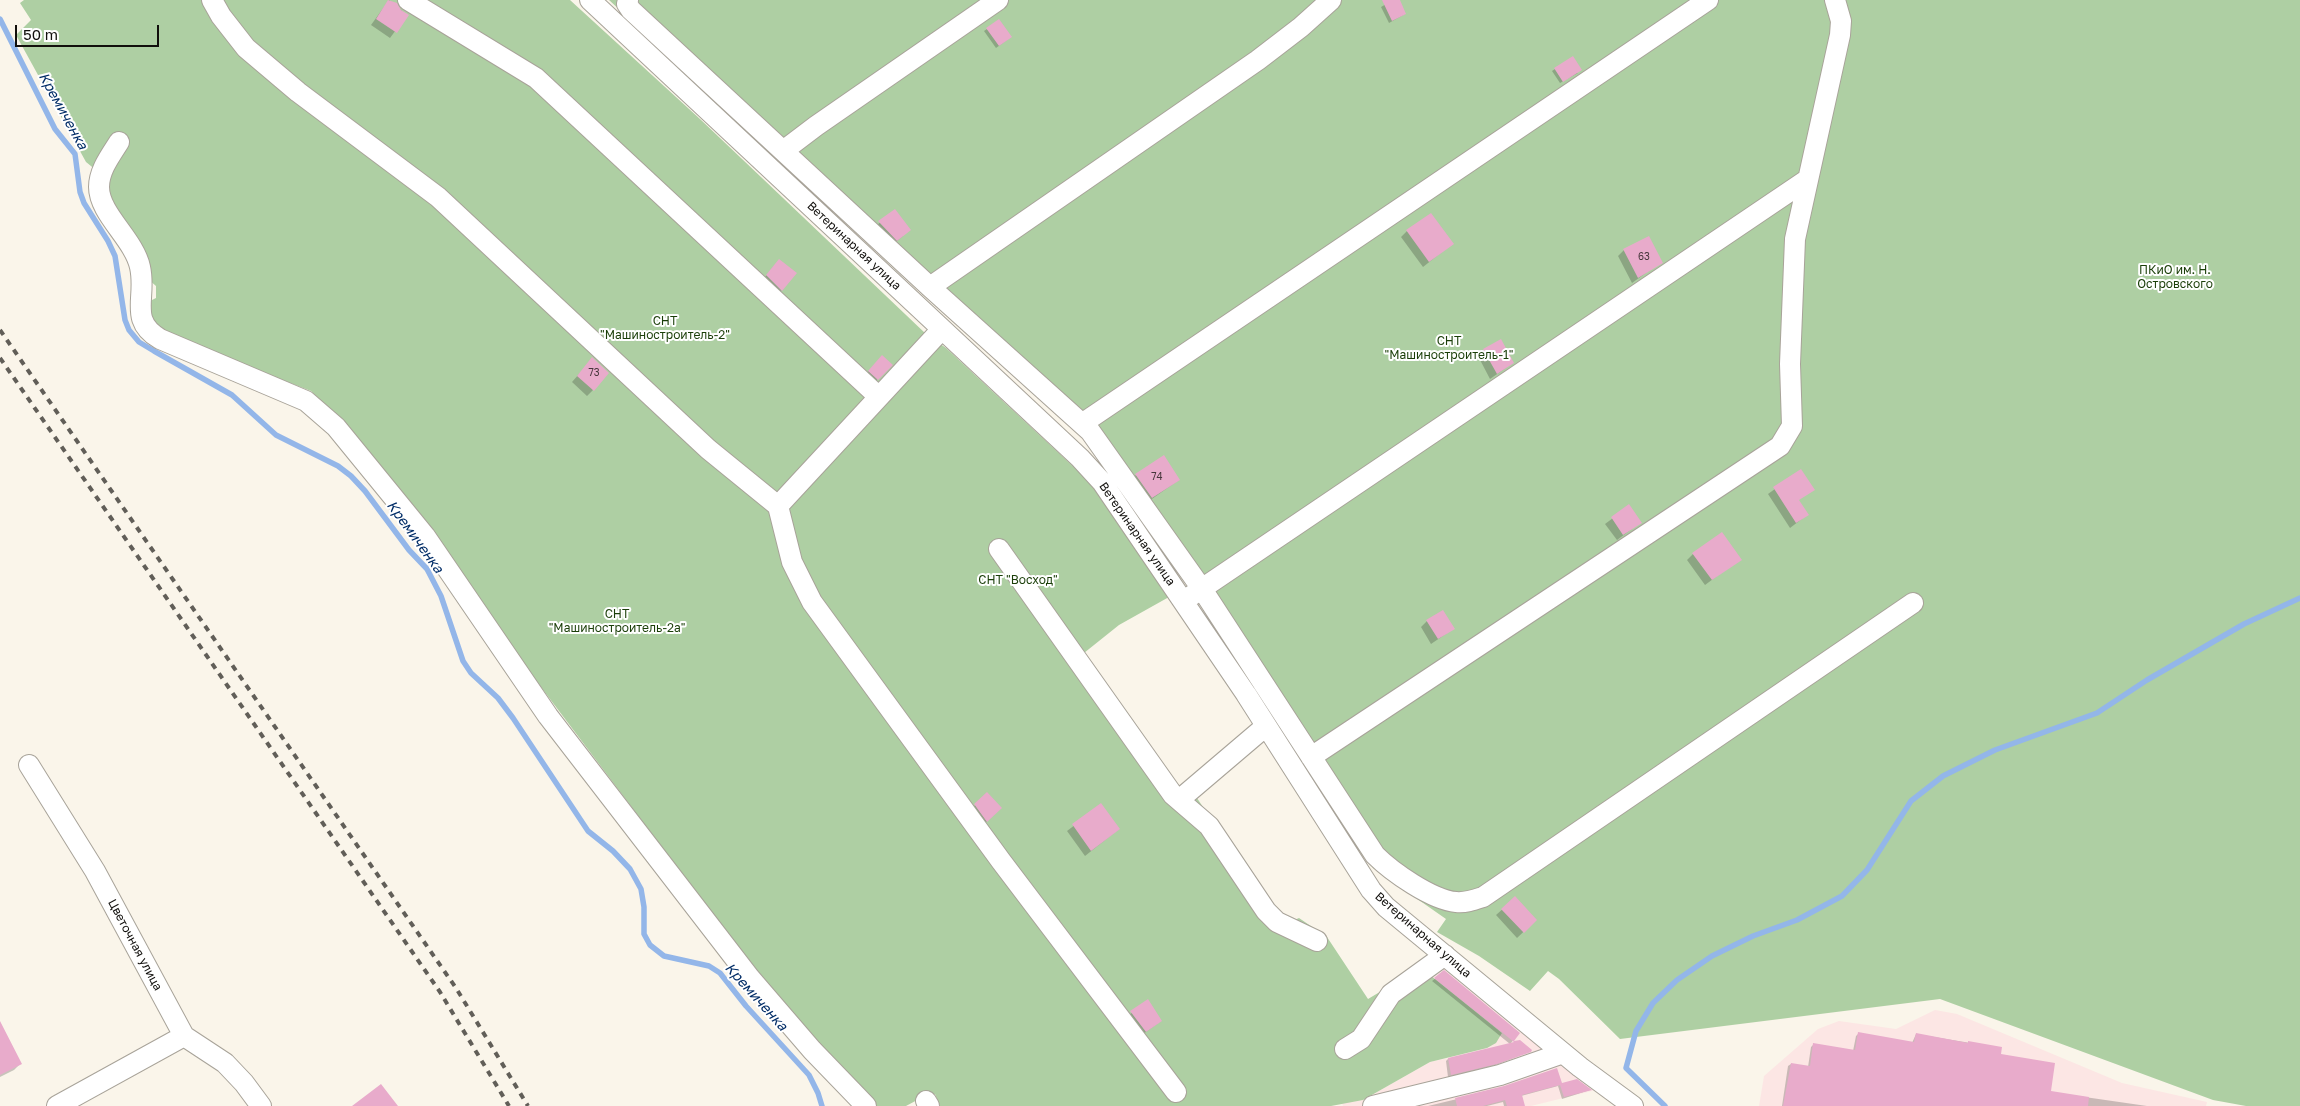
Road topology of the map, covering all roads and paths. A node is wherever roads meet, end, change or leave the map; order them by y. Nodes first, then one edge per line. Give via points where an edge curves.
1 (212, 0) edge
2 (408, 0) edge
3 (590, 0) edge
4 (628, 0) edge
5 (998, 0) edge
6 (1331, 0) edge
7 (1708, 0) edge
8 (1835, 0) edge
9 (119, 142) dead end
10 (783, 151) junction
11 (1808, 178) junction
12 (930, 287) junction
13 (942, 329) junction
14 (879, 397) junction
15 (1083, 423) junction
16 (778, 506) junction
17 (999, 549) dead end
18 (1202, 589) junction
19 (1184, 601) junction
20 (1913, 603) dead end
21 (1266, 726) junction
22 (1311, 757) junction
23 (29, 765) dead end
24 (1179, 800) junction
25 (1317, 941) dead end
26 (1445, 955) junction
27 (184, 1036) junction
28 (1345, 1049) dead end
29 (1563, 1053) junction
30 (1176, 1092) dead end
31 (57, 1106) edge
32 (261, 1106) edge
33 (866, 1106) edge
34 (1373, 1106) edge
35 (1633, 1106) edge

1 - 16 street via 246,48 298,92 438,197 708,448
2 - 14 street via 536,78
3 - 13 street, Ветеринарная улица
4 - 10 street via 631,10
5 - 10 street
6 - 12 street via 1258,60
7 - 15 street
8 - 11 street via 1841,21 1840,35
9 - 33 street via 108,159 99,186 100,197 128,239 140,267 142,324 160,339 306,401 336,427 425,536 548,716 750,978
10 - 12 street
11 - 18 street
11 - 22 street via 1795,239 1790,355 1792,426 1780,446
12 - 15 street
13 - 14 street
13 - 19 street, Ветеринарная улица via 1102,482
14 - 16 street
15 - 18 street
16 - 30 street via 792,562 812,602 1001,861
17 - 24 street
18 - 19 street
18 - 22 street
19 - 21 street, Ветеринарная улица
20 - 22 street via 1483,897 1470,902 1444,900 1384,865 1366,843
21 - 24 street
21 - 26 street, Ветеринарная улица via 1371,890 1386,907
23 - 27 street, Цветочная улица via 95,871
24 - 25 street via 1209,826 1276,922
26 - 28 street via 1391,994 1361,1039
26 - 29 street, Ветеринарная улица
27 - 31 street
27 - 32 street, Цветочная улица via 225,1063
29 - 34 street via 1500,1075
29 - 35 street, Ветеринарная улица

